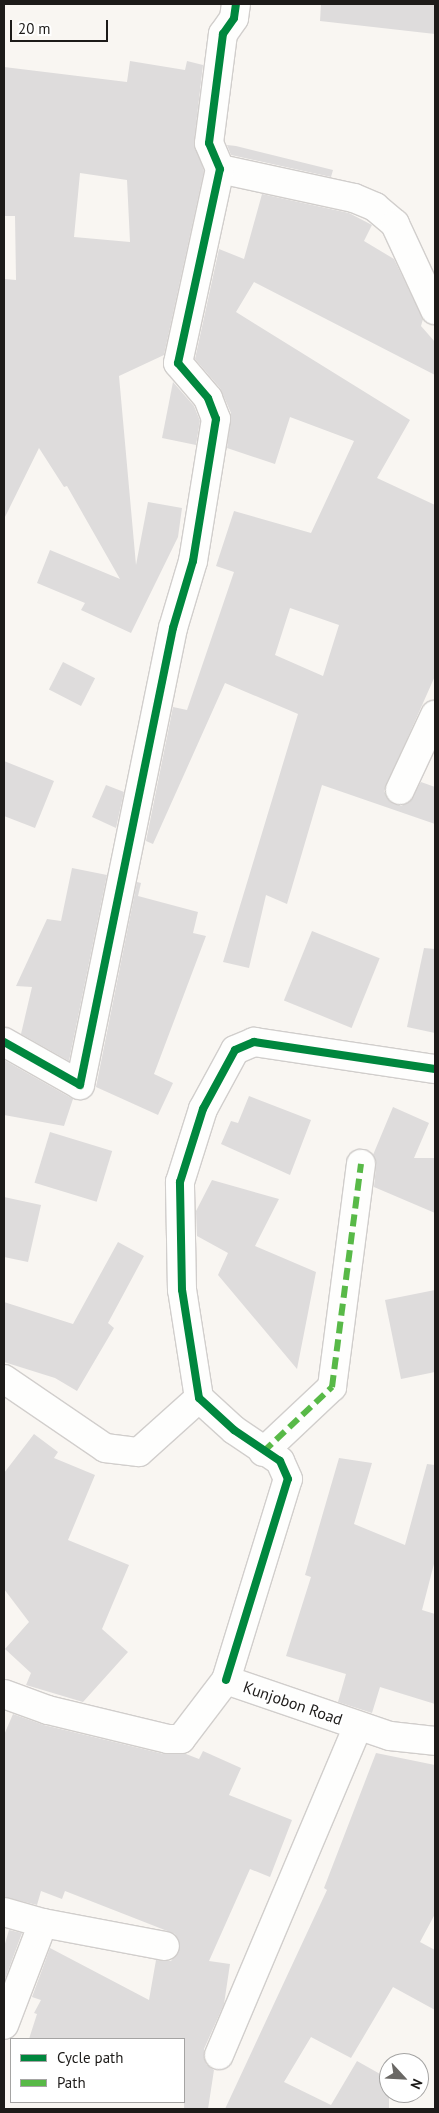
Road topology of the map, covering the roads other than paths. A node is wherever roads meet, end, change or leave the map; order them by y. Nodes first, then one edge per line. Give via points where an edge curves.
1 (236, 4) edge
2 (220, 168) junction
3 (435, 310) edge
4 (435, 715) edge
5 (400, 790) dead end
6 (4, 1042) edge
7 (435, 1069) edge
8 (361, 1164) dead end
9 (4, 1380) edge
10 (198, 1398) junction
11 (262, 1452) junction
12 (226, 1680) junction
13 (4, 1694) edge
14 (358, 1726) junction
15 (435, 1741) edge
16 (4, 1912) edge
17 (43, 1923) junction
18 (165, 1946) dead end
19 (4, 2025) edge
20 (219, 2055) dead end

1 - 2 street via 234,18 223,34 209,143
2 - 3 street via 354,198 375,207 396,224
2 - 6 street via 178,363 208,398 216,419 193,561 173,628 80,1085
4 - 5 street
7 - 10 street via 254,1042 234,1050 203,1109 180,1182 182,1290
8 - 11 street via 332,1387
9 - 10 street via 105,1448 138,1452
10 - 11 street
11 - 12 street via 280,1461 288,1478
12 - 13 street, Kunjobon Road via 181,1739 168,1739 48,1710
12 - 14 street, Kunjobon Road
14 - 15 street, Kunjobon Road via 390,1736
14 - 20 street
16 - 17 street
17 - 18 street
17 - 19 street

